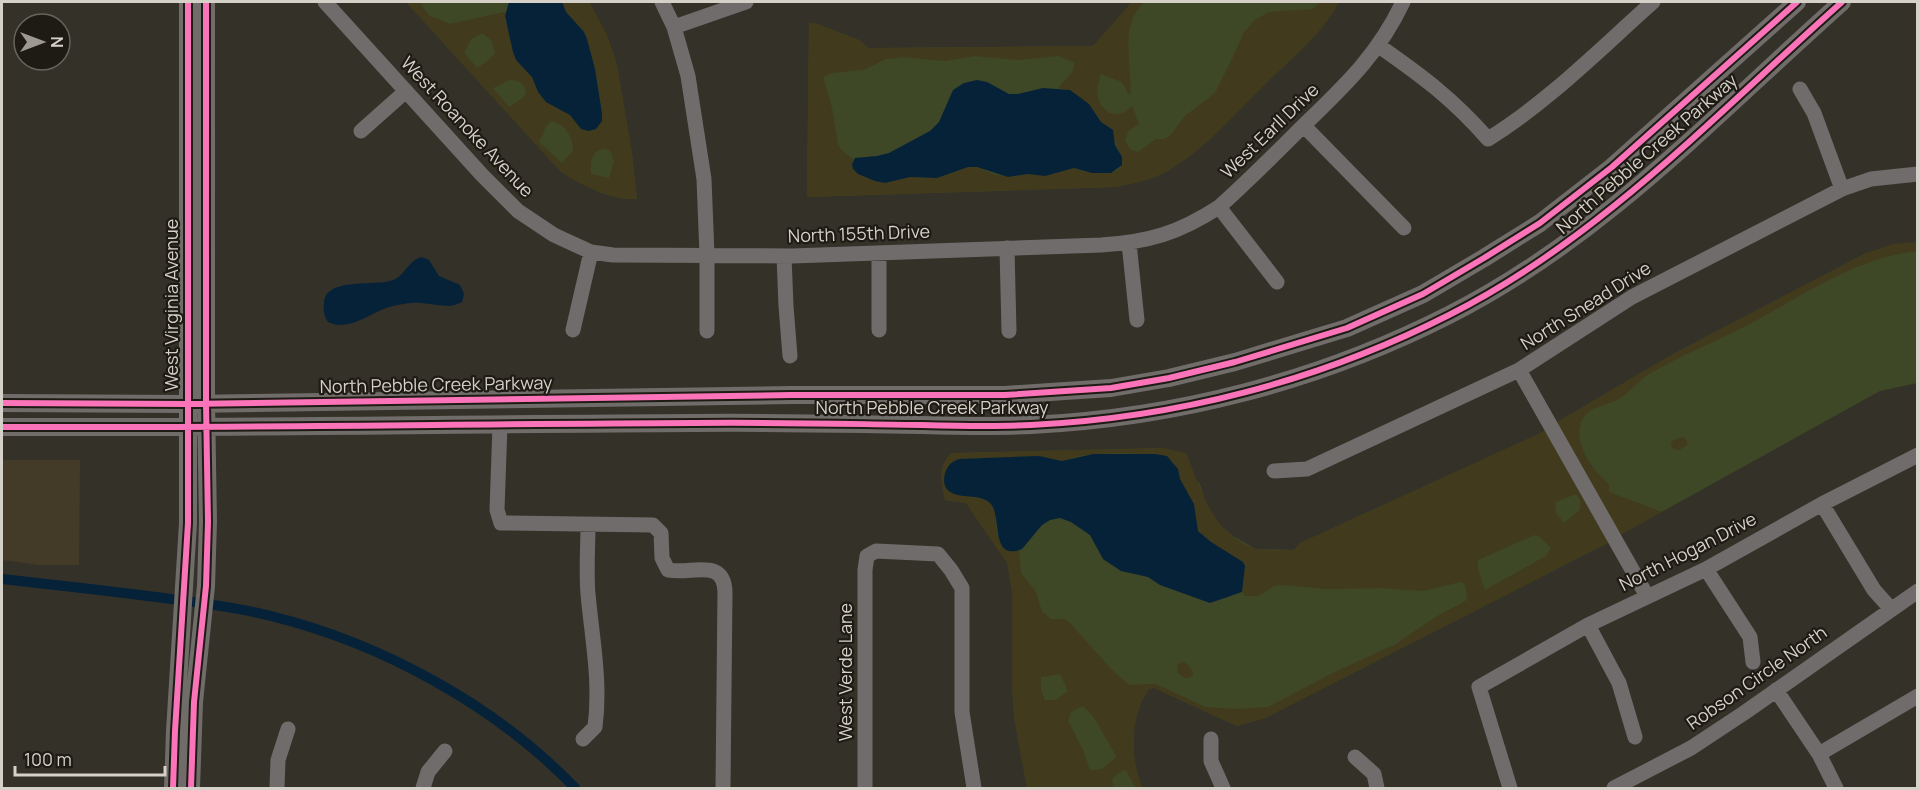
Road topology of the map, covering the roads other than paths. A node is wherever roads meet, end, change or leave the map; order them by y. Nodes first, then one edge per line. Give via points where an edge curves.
1 (188, 2) edge
2 (206, 2) edge
3 (325, 2) edge
4 (662, 2) edge
5 (746, 2) edge
6 (1403, 2) edge
7 (1653, 2) edge
8 (1797, 2) edge
9 (1827, 2) edge
10 (1842, 2) edge
11 (1822, 20) junction
12 (674, 27) junction
13 (1379, 46) junction
14 (1800, 89) dead end
15 (406, 91) junction
16 (1304, 126) junction
17 (361, 130) dead end
18 (1917, 174) edge
19 (1842, 189) junction
20 (1220, 207) junction
21 (1404, 228) dead end
22 (1129, 243) junction
23 (1007, 248) junction
24 (591, 252) junction
25 (879, 253) junction
26 (707, 255) junction
27 (784, 256) junction
28 (1277, 282) dead end
29 (1137, 320) dead end
30 (573, 330) dead end
31 (879, 330) dead end
32 (707, 331) dead end
33 (1009, 331) dead end
34 (790, 356) dead end
35 (1519, 370) junction
36 (791, 395) junction
37 (499, 399) junction
38 (2, 403) edge
39 (206, 403) junction
40 (187, 404) junction
41 (791, 423) junction
42 (500, 425) junction
43 (2, 428) edge
44 (187, 428) junction
45 (207, 428) junction
46 (1917, 455) edge
47 (1274, 471) dead end
48 (1822, 504) junction
49 (588, 525) junction
50 (1706, 568) junction
51 (1917, 591) edge
52 (1647, 596) junction
53 (1891, 609) junction
54 (1588, 625) junction
55 (1754, 662) dead end
56 (1776, 690) junction
57 (1917, 696) edge
58 (288, 729) dead end
59 (1635, 737) dead end
60 (583, 739) dead end
61 (1211, 739) dead end
62 (445, 751) dead end
63 (1819, 754) junction
64 (1355, 757) dead end
65 (173, 789) edge
66 (191, 789) edge
67 (277, 789) edge
68 (423, 789) edge
69 (723, 789) edge
70 (865, 789) edge
71 (974, 789) edge
72 (1223, 789) edge
73 (1377, 789) edge
74 (1510, 789) edge
75 (1614, 789) edge
76 (1836, 789) edge

1 - 40 main road, West Virginia Avenue
2 - 39 main road, West Virginia Avenue
3 - 15 street, West Roanoke Avenue
4 - 12 street
5 - 12 street
6 - 13 street, West Earll Drive
7 - 13 street via 1533,107 1488,139 1440,90
8 - 36 main road, North Pebble Creek Parkway via 1612,167 1540,223 1423,294 1347,327 1235,362 1136,385 1005,395
9 - 11 main road
10 - 11 main road, North Pebble Creek Parkway
11 - 41 main road, North Pebble Creek Parkway via 1638,186 1574,238 1451,314 1386,344 1272,386 1116,418 999,426
12 - 26 street via 688,76 704,179
13 - 16 street, West Earll Drive
14 - 19 street via 1814,114
15 - 17 street
15 - 24 street, West Roanoke Avenue via 518,211 554,235
16 - 20 street, West Earll Drive
16 - 21 street
18 - 19 street, North Snead Drive via 1871,179
19 - 35 street, North Snead Drive via 1632,297
20 - 22 street, West Earll Drive via 1178,230
20 - 28 street
22 - 23 street, North 155th Drive
22 - 29 street
23 - 25 street, North 155th Drive
23 - 33 street
24 - 26 street, North 155th Drive
24 - 30 street
25 - 27 street, North 155th Drive
25 - 31 street
26 - 27 street, North 155th Drive
26 - 32 street
27 - 34 street
35 - 47 street, North Snead Drive via 1307,469
35 - 52 street
36 - 37 main road, North Pebble Creek Parkway
36 - 41 main road
37 - 39 main road, North Pebble Creek Parkway
37 - 42 main road
38 - 40 main road, North Pebble Creek Parkway
39 - 40 main road, North Pebble Creek Parkway
39 - 45 main road, West Virginia Avenue
40 - 44 main road, West Virginia Avenue
41 - 42 main road, North Pebble Creek Parkway
42 - 45 main road, North Pebble Creek Parkway
42 - 49 street via 497,510 501,523
43 - 44 main road, North Pebble Creek Parkway
44 - 45 main road, North Pebble Creek Parkway
44 - 65 main road, West Virginia Avenue via 186,584
45 - 66 main road, West Virginia Avenue via 206,586 194,702
46 - 48 street, North Hogan Drive
48 - 50 street, North Hogan Drive
48 - 53 street via 1874,590
49 - 60 street via 588,593 597,682 595,727
49 - 69 street via 649,524 662,533 662,558 668,570 710,570 717,572 725,583
50 - 52 street, North Hogan Drive
50 - 55 street via 1750,637
51 - 53 street, Robson Circle North
52 - 54 street, North Hogan Drive
53 - 56 street, Robson Circle North
54 - 59 street via 1619,683
54 - 74 street, North Hogan Drive via 1479,687
56 - 63 street
56 - 75 street, Robson Circle North via 1691,748
57 - 63 street
58 - 67 street via 278,760
61 - 72 street via 1211,761
62 - 68 street via 428,772
63 - 76 street
64 - 73 street via 1374,774
70 - 71 street, West Verde Lane via 865,570 867,555 876,551 938,554 962,588 962,712

